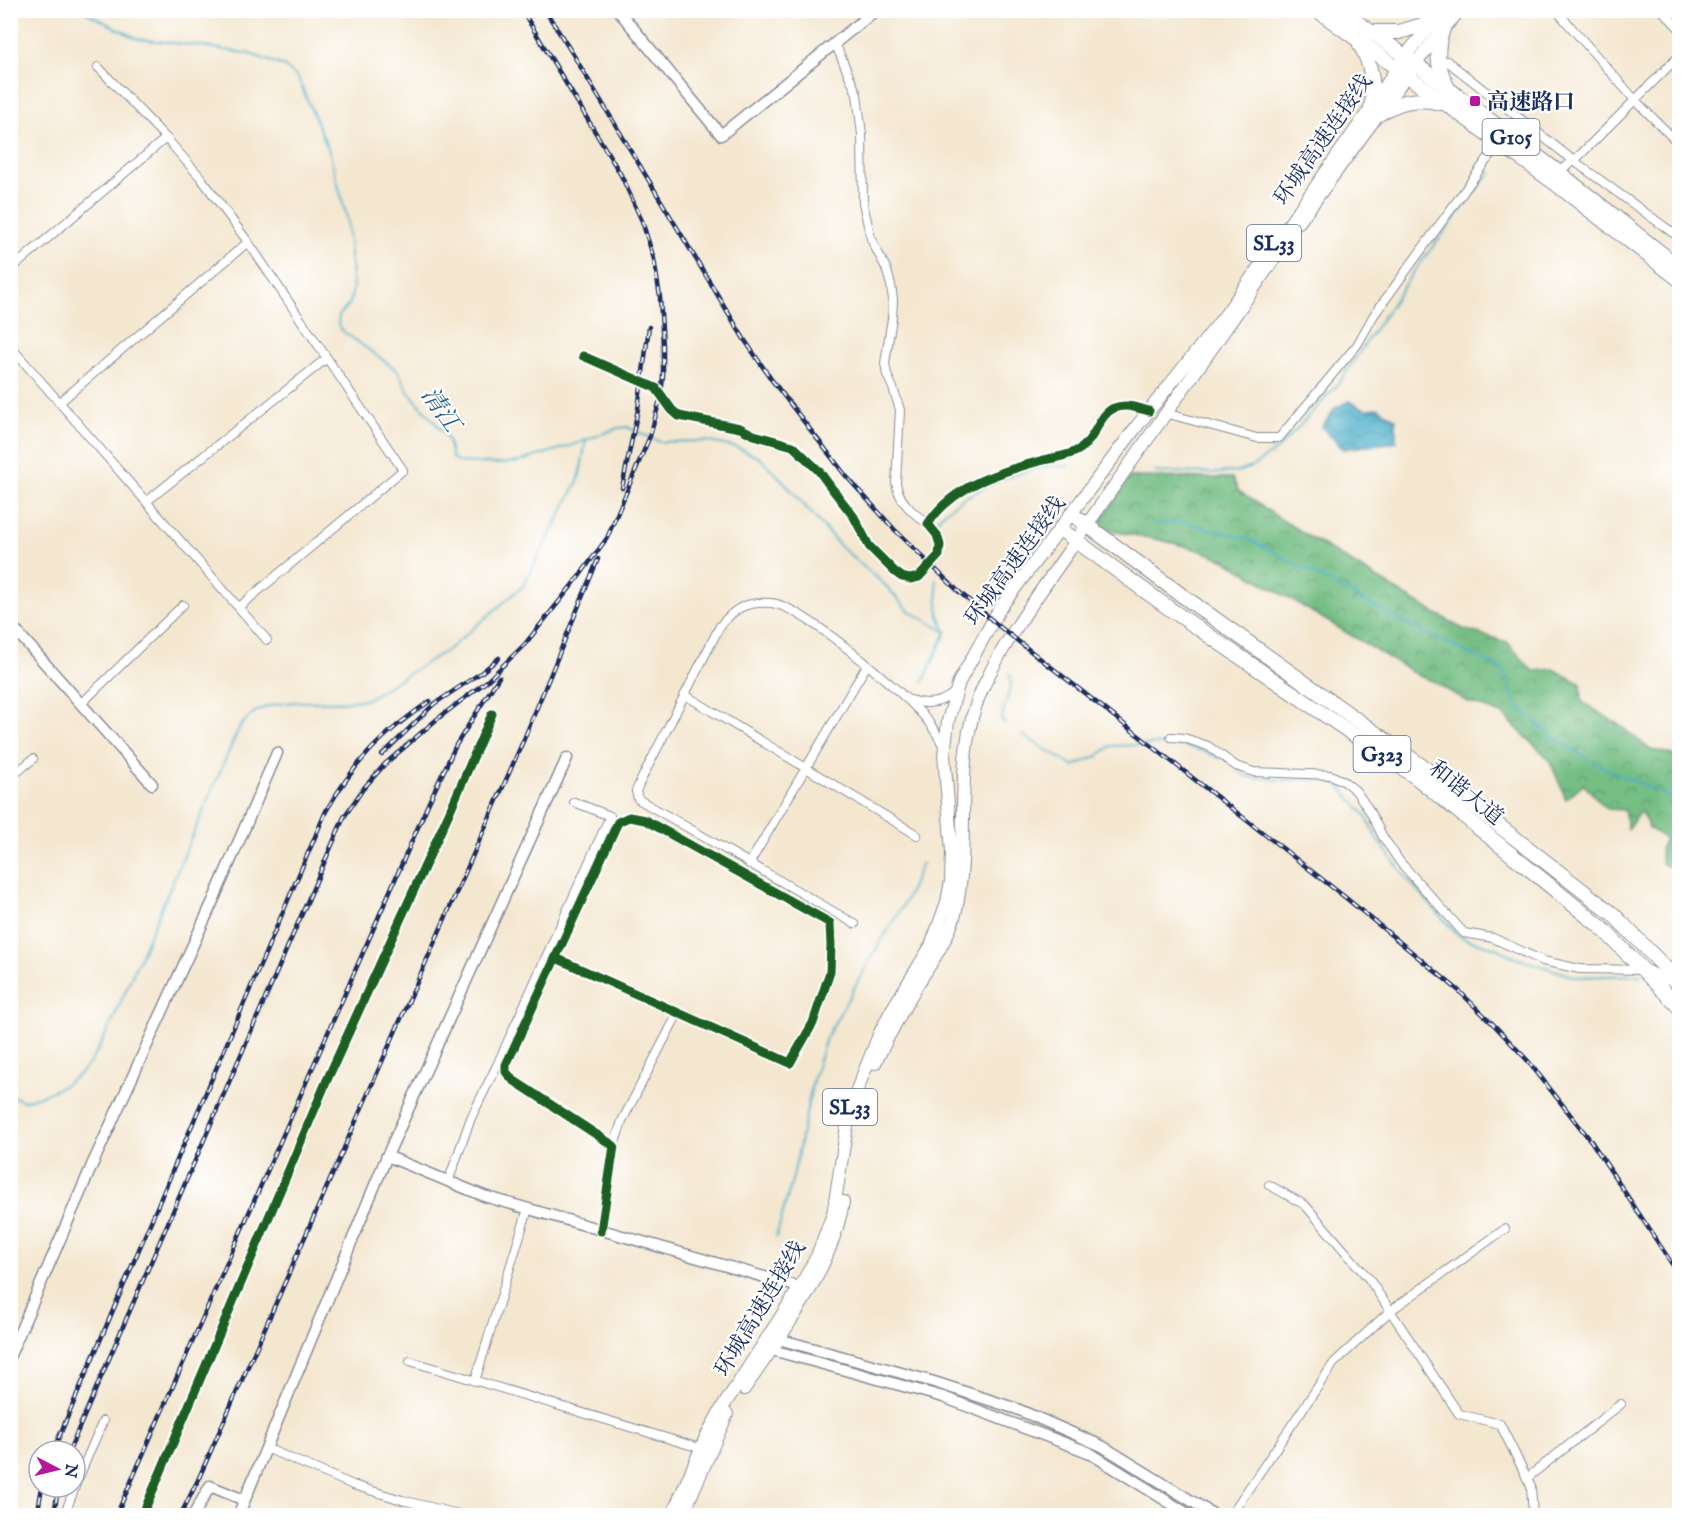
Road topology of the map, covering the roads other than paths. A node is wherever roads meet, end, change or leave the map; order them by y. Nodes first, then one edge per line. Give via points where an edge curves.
1 (618, 10) edge
2 (876, 10) edge
3 (1317, 10) edge
4 (1340, 10) edge
5 (1444, 10) edge
6 (1460, 10) edge
7 (1556, 10) edge
8 (1662, 10) edge
9 (1438, 25) junction
10 (1680, 29) edge
11 (1368, 32) junction
12 (1357, 41) junction
13 (835, 43) junction
14 (1680, 56) edge
15 (1410, 60) junction
16 (1447, 62) dead end
17 (98, 68) dead end
18 (1401, 72) junction
19 (1450, 90) junction
20 (1635, 100) junction
21 (1445, 104) junction
22 (1375, 111) junction
23 (166, 138) junction
24 (1499, 143) junction
25 (1680, 145) edge
26 (1575, 161) junction
27 (1555, 176) junction
28 (1680, 238) edge
29 (248, 242) junction
30 (1680, 268) edge
31 (10, 270) edge
32 (1680, 280) edge
33 (10, 346) edge
34 (583, 356) dead end
35 (327, 358) junction
36 (60, 402) junction
37 (1149, 411) junction
38 (1165, 413) junction
39 (147, 501) junction
40 (1072, 514) junction
41 (928, 524) junction
42 (1087, 524) junction
43 (1060, 529) junction
44 (1077, 540) junction
45 (183, 605) dead end
46 (239, 607) junction
47 (10, 624) edge
48 (267, 640) dead end
49 (867, 665) junction
50 (958, 686) junction
51 (685, 695) junction
52 (903, 696) junction
53 (81, 704) junction
54 (492, 714) dead end
55 (1171, 737) dead end
56 (945, 749) junction
57 (277, 753) dead end
58 (567, 758) dead end
59 (33, 759) dead end
60 (805, 768) junction
61 (10, 778) edge
62 (152, 784) dead end
63 (574, 802) dead end
64 (917, 835) dead end
65 (748, 864) junction
66 (855, 924) dead end
67 (556, 957) junction
68 (1642, 970) junction
69 (1680, 985) edge
70 (1680, 1008) edge
71 (678, 1013) junction
72 (615, 1146) junction
73 (387, 1156) junction
74 (448, 1182) junction
75 (1269, 1185) dead end
76 (528, 1209) junction
77 (1505, 1228) dead end
78 (601, 1231) junction
79 (805, 1289) junction
80 (1390, 1311) junction
81 (770, 1343) junction
82 (10, 1354) edge
83 (410, 1361) dead end
84 (475, 1381) junction
85 (1622, 1404) dead end
86 (103, 1421) dead end
87 (266, 1448) junction
88 (706, 1449) junction
89 (87, 1459) edge
90 (1527, 1478) junction
91 (70, 1499) edge
92 (244, 1500) junction
93 (64, 1515) edge
94 (142, 1515) edge
95 (194, 1515) edge
96 (238, 1515) edge
97 (466, 1515) edge
98 (672, 1515) edge
99 (682, 1515) edge
100 (1191, 1515) edge
101 (1216, 1515) edge
102 (1230, 1515) edge
103 (1533, 1515) edge

1 - 13 street via 721,135
2 - 13 street
3 - 12 highway, G105
4 - 11 highway, G105
5 - 9 main road
6 - 9 main road
7 - 20 street
8 - 10 street
9 - 11 highway via 1399,32
9 - 15 main road, 环城高速连接线
9 - 19 highway via 1440,72
11 - 15 highway, G105
12 - 18 highway, G105
12 - 22 highway via 1371,72
13 - 41 street via 856,94 862,135 862,186 871,239 891,285 892,318 885,363 900,410 896,483 898,493 913,513
14 - 20 street
15 - 18 main road, 环城高速连接线 / SL33
15 - 19 highway, G105
16 - 26 street
17 - 23 street
18 - 21 highway, G105
18 - 22 main road, 环城高速连接线 / SL33
19 - 27 highway, G105
20 - 25 street
20 - 26 street
21 - 22 highway via 1411,100
21 - 24 highway, G105
22 - 37 main road, 环城高速连接线 / SL33 via 1226,314
22 - 38 main road, 环城高速连接线 / SL33
23 - 29 street
23 - 31 street
24 - 27 highway, G105
24 - 38 street via 1374,315 1357,345 1279,438 1257,438
26 - 27 street
26 - 28 street
27 - 30 highway, G105
27 - 32 highway, G105
29 - 35 street
29 - 36 street
33 - 36 street
34 - 41 street via 657,388 679,416 740,428 793,446 836,493 869,546 902,577 919,577 939,555 937,535
35 - 39 street
35 - 46 street via 403,470
36 - 39 street
37 - 40 main road, 环城高速连接线 / SL33
37 - 41 street via 1123,405 1113,408 1105,413 1081,449 982,480 946,501
38 - 42 main road, 环城高速连接线 / SL33
39 - 46 street
40 - 42 highway, 和谐大道 / G323
40 - 43 main road, 环城高速连接线 / SL33
42 - 44 main road, 环城高速连接线 / SL33
42 - 69 highway, 和谐大道 / G323 via 1426,769 1614,915
43 - 44 highway, 和谐大道 / G323
43 - 50 main road, 环城高速连接线 / SL33 via 1000,608
44 - 68 highway, 和谐大道 / G323 via 1170,609 1417,778 1602,928
44 - 79 main road, 环城高速连接线 / SL33 via 1018,622 983,686 969,723 963,799 964,854 955,914 872,1070 858,1110 840,1218 826,1259
45 - 53 street
46 - 48 street
47 - 53 street
49 - 51 street via 787,607 752,603 734,609 720,626
49 - 52 street
49 - 60 street
50 - 52 street via 946,699 928,704
50 - 56 main road, 环城高速连接线 / SL33
51 - 60 street
51 - 65 street via 640,780 638,799
52 - 56 street via 928,722
53 - 62 street
54 - 94 street via 327,1080
55 - 68 street via 1208,746 1236,766 1254,772 1331,775 1346,782 1369,810 1400,862 1464,933 1493,938 1543,961 1580,969
56 - 79 main road, 环城高速连接线 / SL33 via 952,852 947,902 931,946 890,1013 850,1107 832,1214
57 - 82 street
58 - 73 street
59 - 61 street
60 - 64 street
60 - 65 street
63 - 74 street via 610,816 471,1118
65 - 66 street
67 - 71 street
67 - 71 street via 618,822 629,817 645,820 830,923 830,972 813,1023 790,1063
67 - 72 street via 506,1072
68 - 69 street
68 - 70 highway, 和谐大道 / G323
71 - 72 street via 622,1121
72 - 78 street
73 - 74 street
73 - 87 street
74 - 76 street
75 - 80 street via 1305,1205 1369,1279
76 - 78 street
76 - 84 street
77 - 80 street
78 - 79 street
79 - 81 main road, 环城高速连接线 / SL33
80 - 90 street via 1459,1414 1500,1424
80 - 102 street via 1334,1363
81 - 88 main road, 环城高速连接线 / SL33
81 - 100 street via 943,1397 1088,1452
81 - 101 street via 934,1382 1017,1409 1102,1446
83 - 84 street
84 - 88 street
85 - 90 street
86 - 89 street
87 - 92 street
87 - 97 street via 353,1485
88 - 98 main road, 环城高速连接线 / SL33
88 - 99 main road, 环城高速连接线 / SL33
90 - 103 street via 1532,1486
91 - 93 street
92 - 95 street via 210,1486
92 - 96 street

